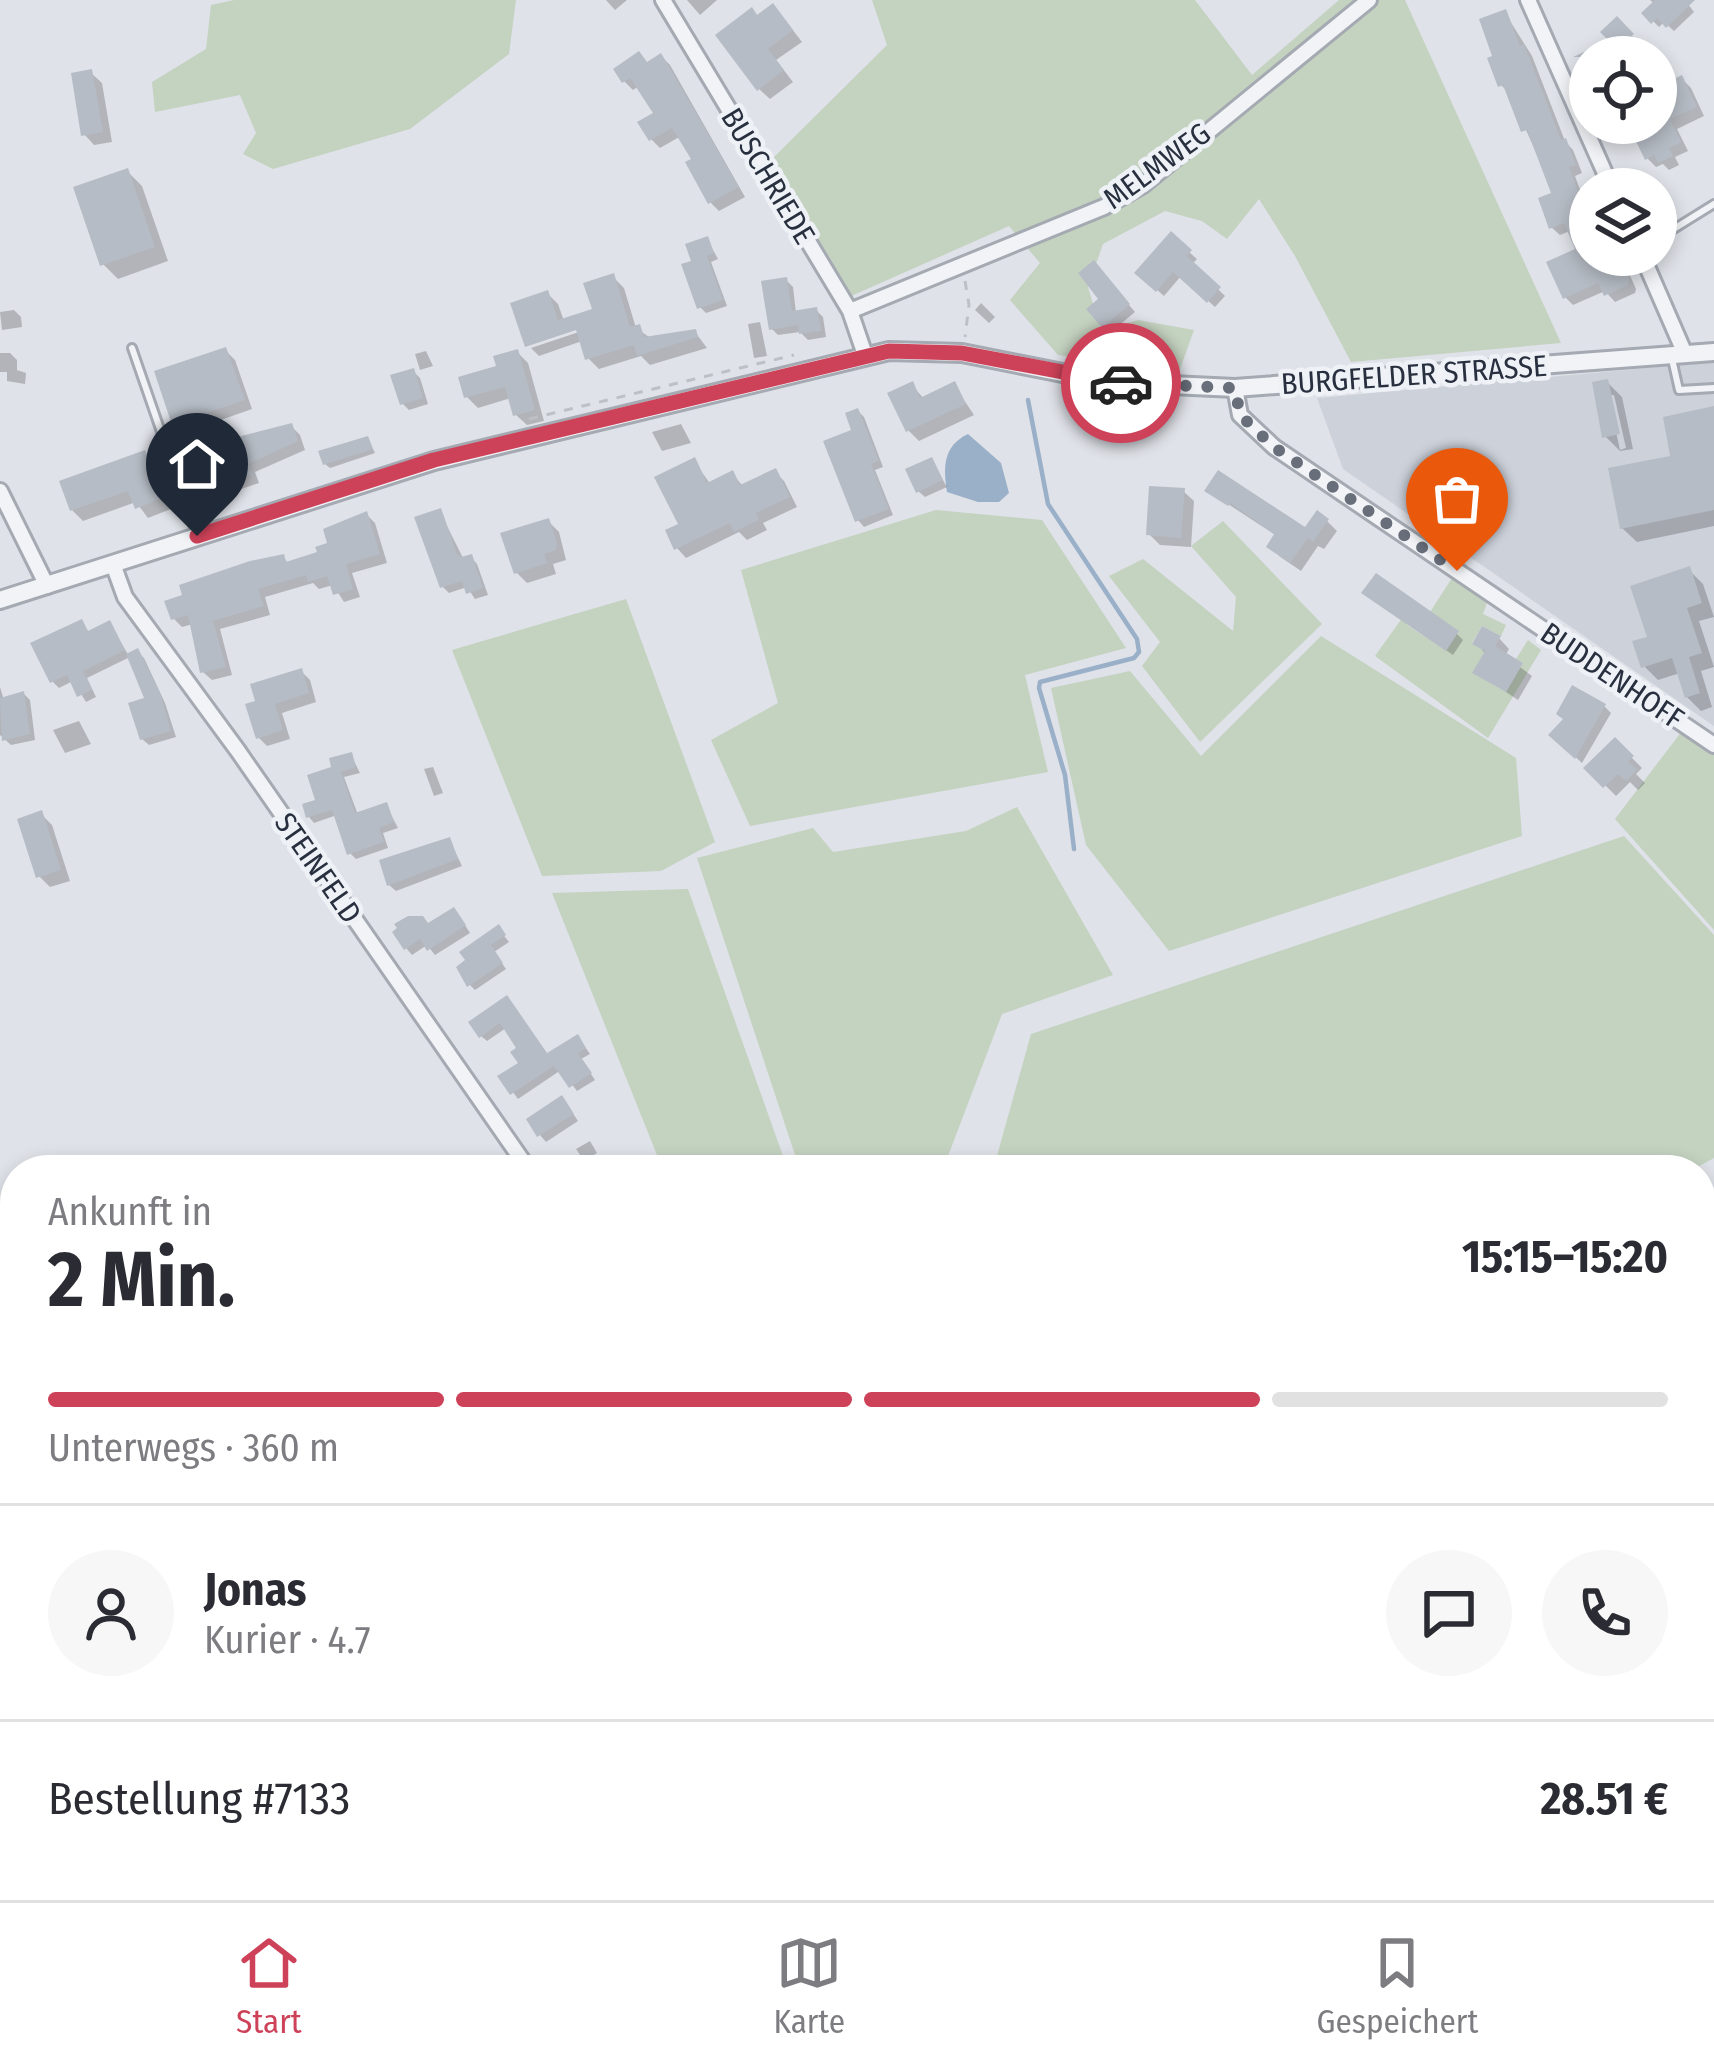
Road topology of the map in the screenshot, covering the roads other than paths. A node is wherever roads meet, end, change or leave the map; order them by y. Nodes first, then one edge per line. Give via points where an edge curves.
1 (662, 0) edge
2 (1369, 0) edge
3 (1528, 0) edge
4 (1603, 168) edge
5 (1714, 204) edge
6 (1677, 227) edge
7 (1650, 276) edge
8 (850, 311) junction
9 (132, 348) dead end
10 (1714, 352) edge
11 (1678, 355) junction
12 (865, 356) junction
13 (1235, 388) junction
14 (1714, 388) edge
15 (0, 491) edge
16 (197, 536) junction
17 (113, 564) junction
18 (47, 586) junction
19 (0, 600) edge
20 (1714, 745) edge
21 (519, 1155) edge

1 - 8 street, BUSCHRIEDE
2 - 8 street, MELMWEG via 1143,184
3 - 4 street
5 - 6 lane
7 - 11 street
8 - 12 street, BUSCHRIEDE
9 - 16 lane
10 - 11 street, BURGFELDER STRASSE
11 - 13 street, BURGFELDER STRASSE
11 - 14 lane via 1679,390
12 - 13 street, BURGFELDER STRASSE via 938,350 1108,382
12 - 16 street, BURGFELDER STRASSE via 434,460
13 - 20 street, BUDDENHOFF via 1240,415 1274,447
15 - 18 street
16 - 17 street, BURGFELDER STRASSE
17 - 18 street, BURGFELDER STRASSE
17 - 21 street, STEINFELD via 124,597
18 - 19 street, BURGFELDER STRASSE

